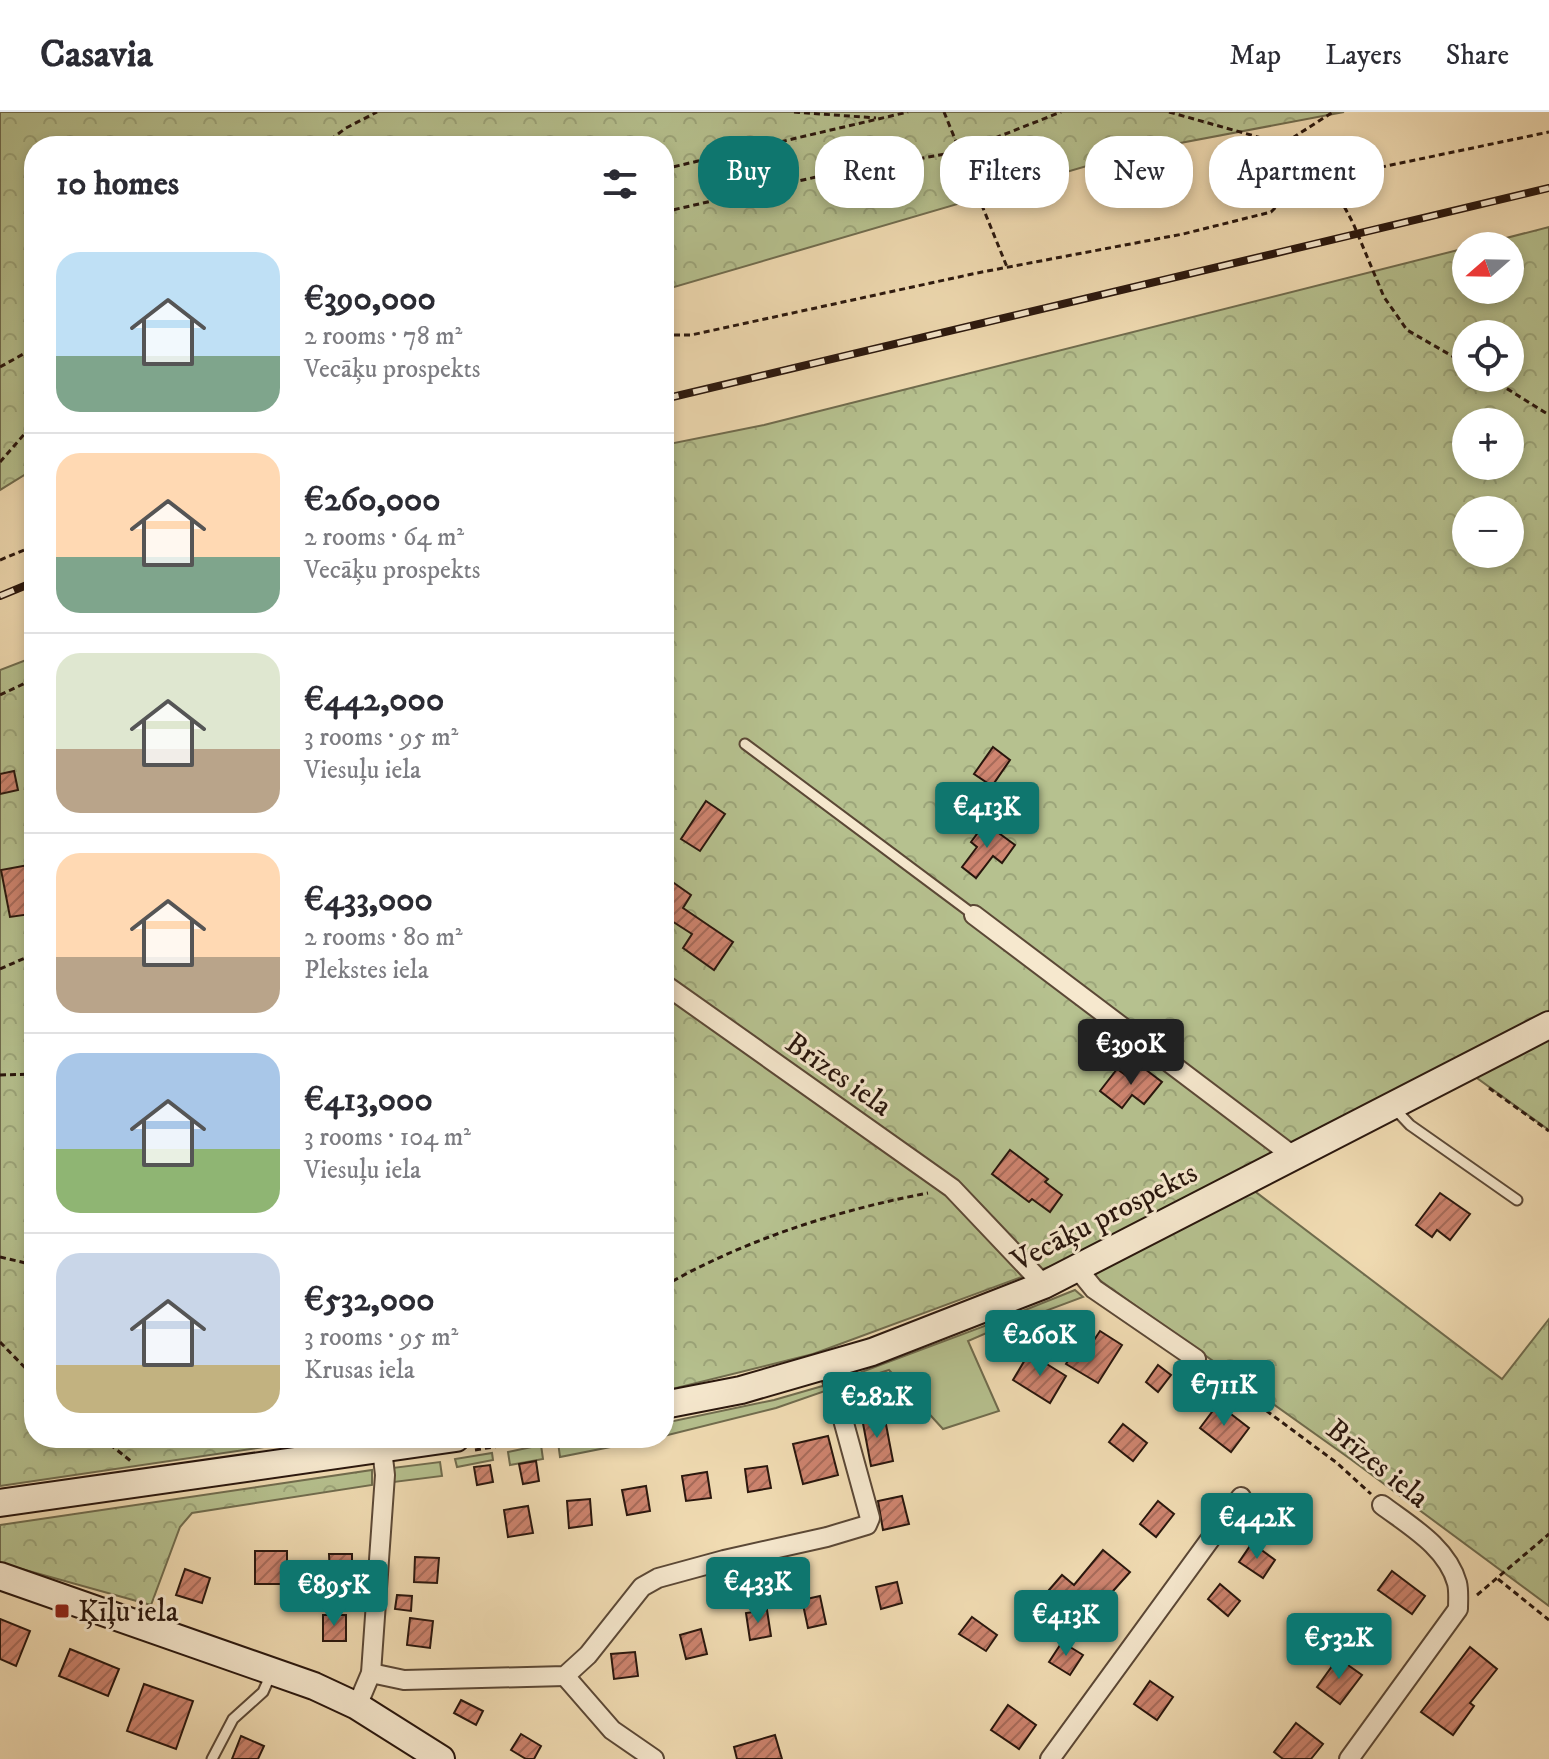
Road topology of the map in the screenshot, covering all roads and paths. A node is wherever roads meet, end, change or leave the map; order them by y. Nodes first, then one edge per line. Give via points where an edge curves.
1 (377, 112) edge
2 (794, 112) edge
3 (908, 112) edge
4 (944, 112) edge
5 (1061, 112) edge
6 (1169, 112) edge
7 (1333, 112) edge
8 (880, 118) junction
9 (1549, 132) edge
10 (335, 136) edge
11 (955, 136) edge
12 (1000, 136) edge
13 (1254, 136) edge
14 (1296, 136) edge
15 (940, 155) edge
16 (1384, 166) edge
17 (674, 167) edge
18 (984, 208) edge
19 (1275, 208) edge
20 (1345, 208) edge
21 (674, 210) edge
22 (1007, 267) junction
23 (674, 335) edge
24 (24, 354) edge
25 (1452, 356) edge
26 (0, 367) edge
27 (1512, 392) edge
28 (1549, 415) edge
29 (24, 434) edge
30 (0, 462) edge
31 (24, 550) edge
32 (0, 560) edge
33 (24, 684) edge
34 (0, 695) edge
35 (745, 744) dead end
36 (974, 915) joint
37 (24, 958) edge
38 (0, 969) edge
39 (674, 991) edge
40 (1549, 1025) edge
41 (24, 1074) edge
42 (0, 1075) edge
43 (1489, 1088) dead end
44 (1392, 1105) junction
45 (1549, 1131) edge
46 (1293, 1156) junction
47 (952, 1188) junction
48 (1517, 1200) dead end
49 (0, 1257) edge
50 (24, 1263) edge
51 (1077, 1268) junction
52 (674, 1281) edge
53 (1044, 1285) junction
54 (0, 1342) edge
55 (1196, 1359) joint
56 (828, 1365) junction
57 (24, 1367) edge
58 (674, 1403) edge
59 (115, 1448) edge
60 (389, 1448) edge
61 (382, 1449) junction
62 (154, 1479) junction
63 (1241, 1497) dead end
64 (0, 1503) edge
65 (1382, 1505) joint
66 (1549, 1534) edge
67 (0, 1576) edge
68 (1498, 1579) junction
69 (1458, 1609) junction
70 (1549, 1620) edge
71 (273, 1671) junction
72 (371, 1673) junction
73 (565, 1676) junction
74 (357, 1706) junction
75 (212, 1759) edge
76 (441, 1759) edge
77 (654, 1759) edge
78 (1050, 1759) edge
79 (1349, 1759) edge

1 - 10 path
2 - 8 path
3 - 8 path
4 - 11 path
5 - 12 path
6 - 13 path
7 - 14 path
8 - 17 path
9 - 16 path
15 - 21 path
18 - 22 path
19 - 22 path via 1183,234
20 - 25 path via 1384,297 1407,330
22 - 23 path
24 - 26 path
27 - 28 path
29 - 30 path
31 - 32 path
33 - 34 path
35 - 36 lane
36 - 46 street
37 - 38 path
39 - 47 street, Brīzes iela
40 - 44 main road, Vecāķu prospekts
41 - 42 path
43 - 45 path
44 - 46 main road, Vecāķu prospekts
44 - 48 lane via 1410,1125
46 - 51 main road, Vecāķu prospekts
47 - 52 path via 887,1201 744,1246
47 - 53 street, Brīzes iela
49 - 50 path
51 - 53 main road, Vecāķu prospekts
51 - 55 street via 1094,1289
53 - 56 main road, Vecāķu prospekts
54 - 57 path
55 - 65 path, Brīzes iela via 1337,1463
56 - 58 main road, Vecāķu prospekts
56 - 73 street via 870,1518 867,1525 658,1578 642,1587
59 - 62 path
60 - 61 main road
61 - 62 main road
61 - 72 street via 385,1475
62 - 64 main road
63 - 78 street
65 - 69 street, Brīzes iela via 1426,1538 1445,1560 1457,1584
66 - 68 path
67 - 71 main road
68 - 69 path
68 - 70 path
69 - 79 street
71 - 74 main road
71 - 75 lane via 263,1692 233,1719
72 - 73 street via 404,1680
72 - 74 street
73 - 77 street via 612,1730
74 - 76 main road

